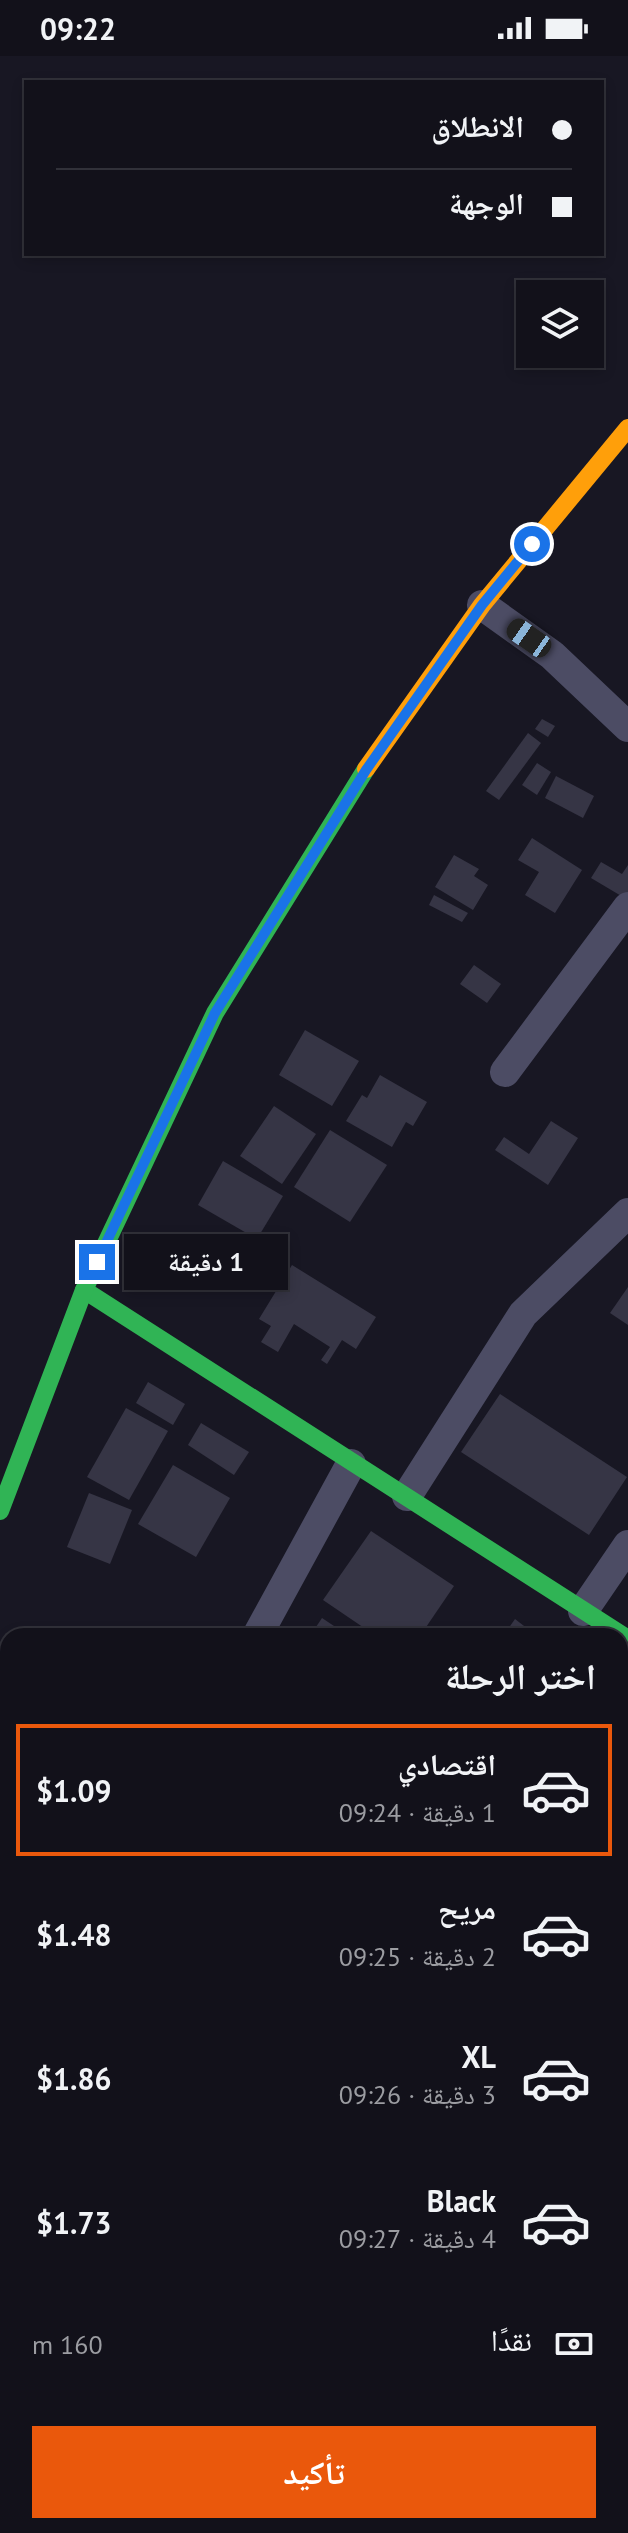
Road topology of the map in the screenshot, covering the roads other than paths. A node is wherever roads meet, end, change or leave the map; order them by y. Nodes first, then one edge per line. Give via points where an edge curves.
1 (628, 428) edge
2 (482, 605) junction
3 (628, 727) edge
4 (628, 907) edge
5 (505, 1072) dead end
6 (628, 1213) edge
7 (84, 1290) junction
8 (351, 1464) junction
9 (407, 1496) junction
10 (0, 1511) edge
11 (628, 1545) edge
12 (583, 1611) junction
13 (261, 1628) edge
14 (610, 1628) edge

1 - 2 street
2 - 3 street via 552,655
2 - 7 street via 366,770 215,1013
4 - 5 street
6 - 9 street via 523,1314
7 - 8 street
7 - 10 street
8 - 9 street
8 - 13 street
9 - 12 street
11 - 12 street
12 - 14 street

